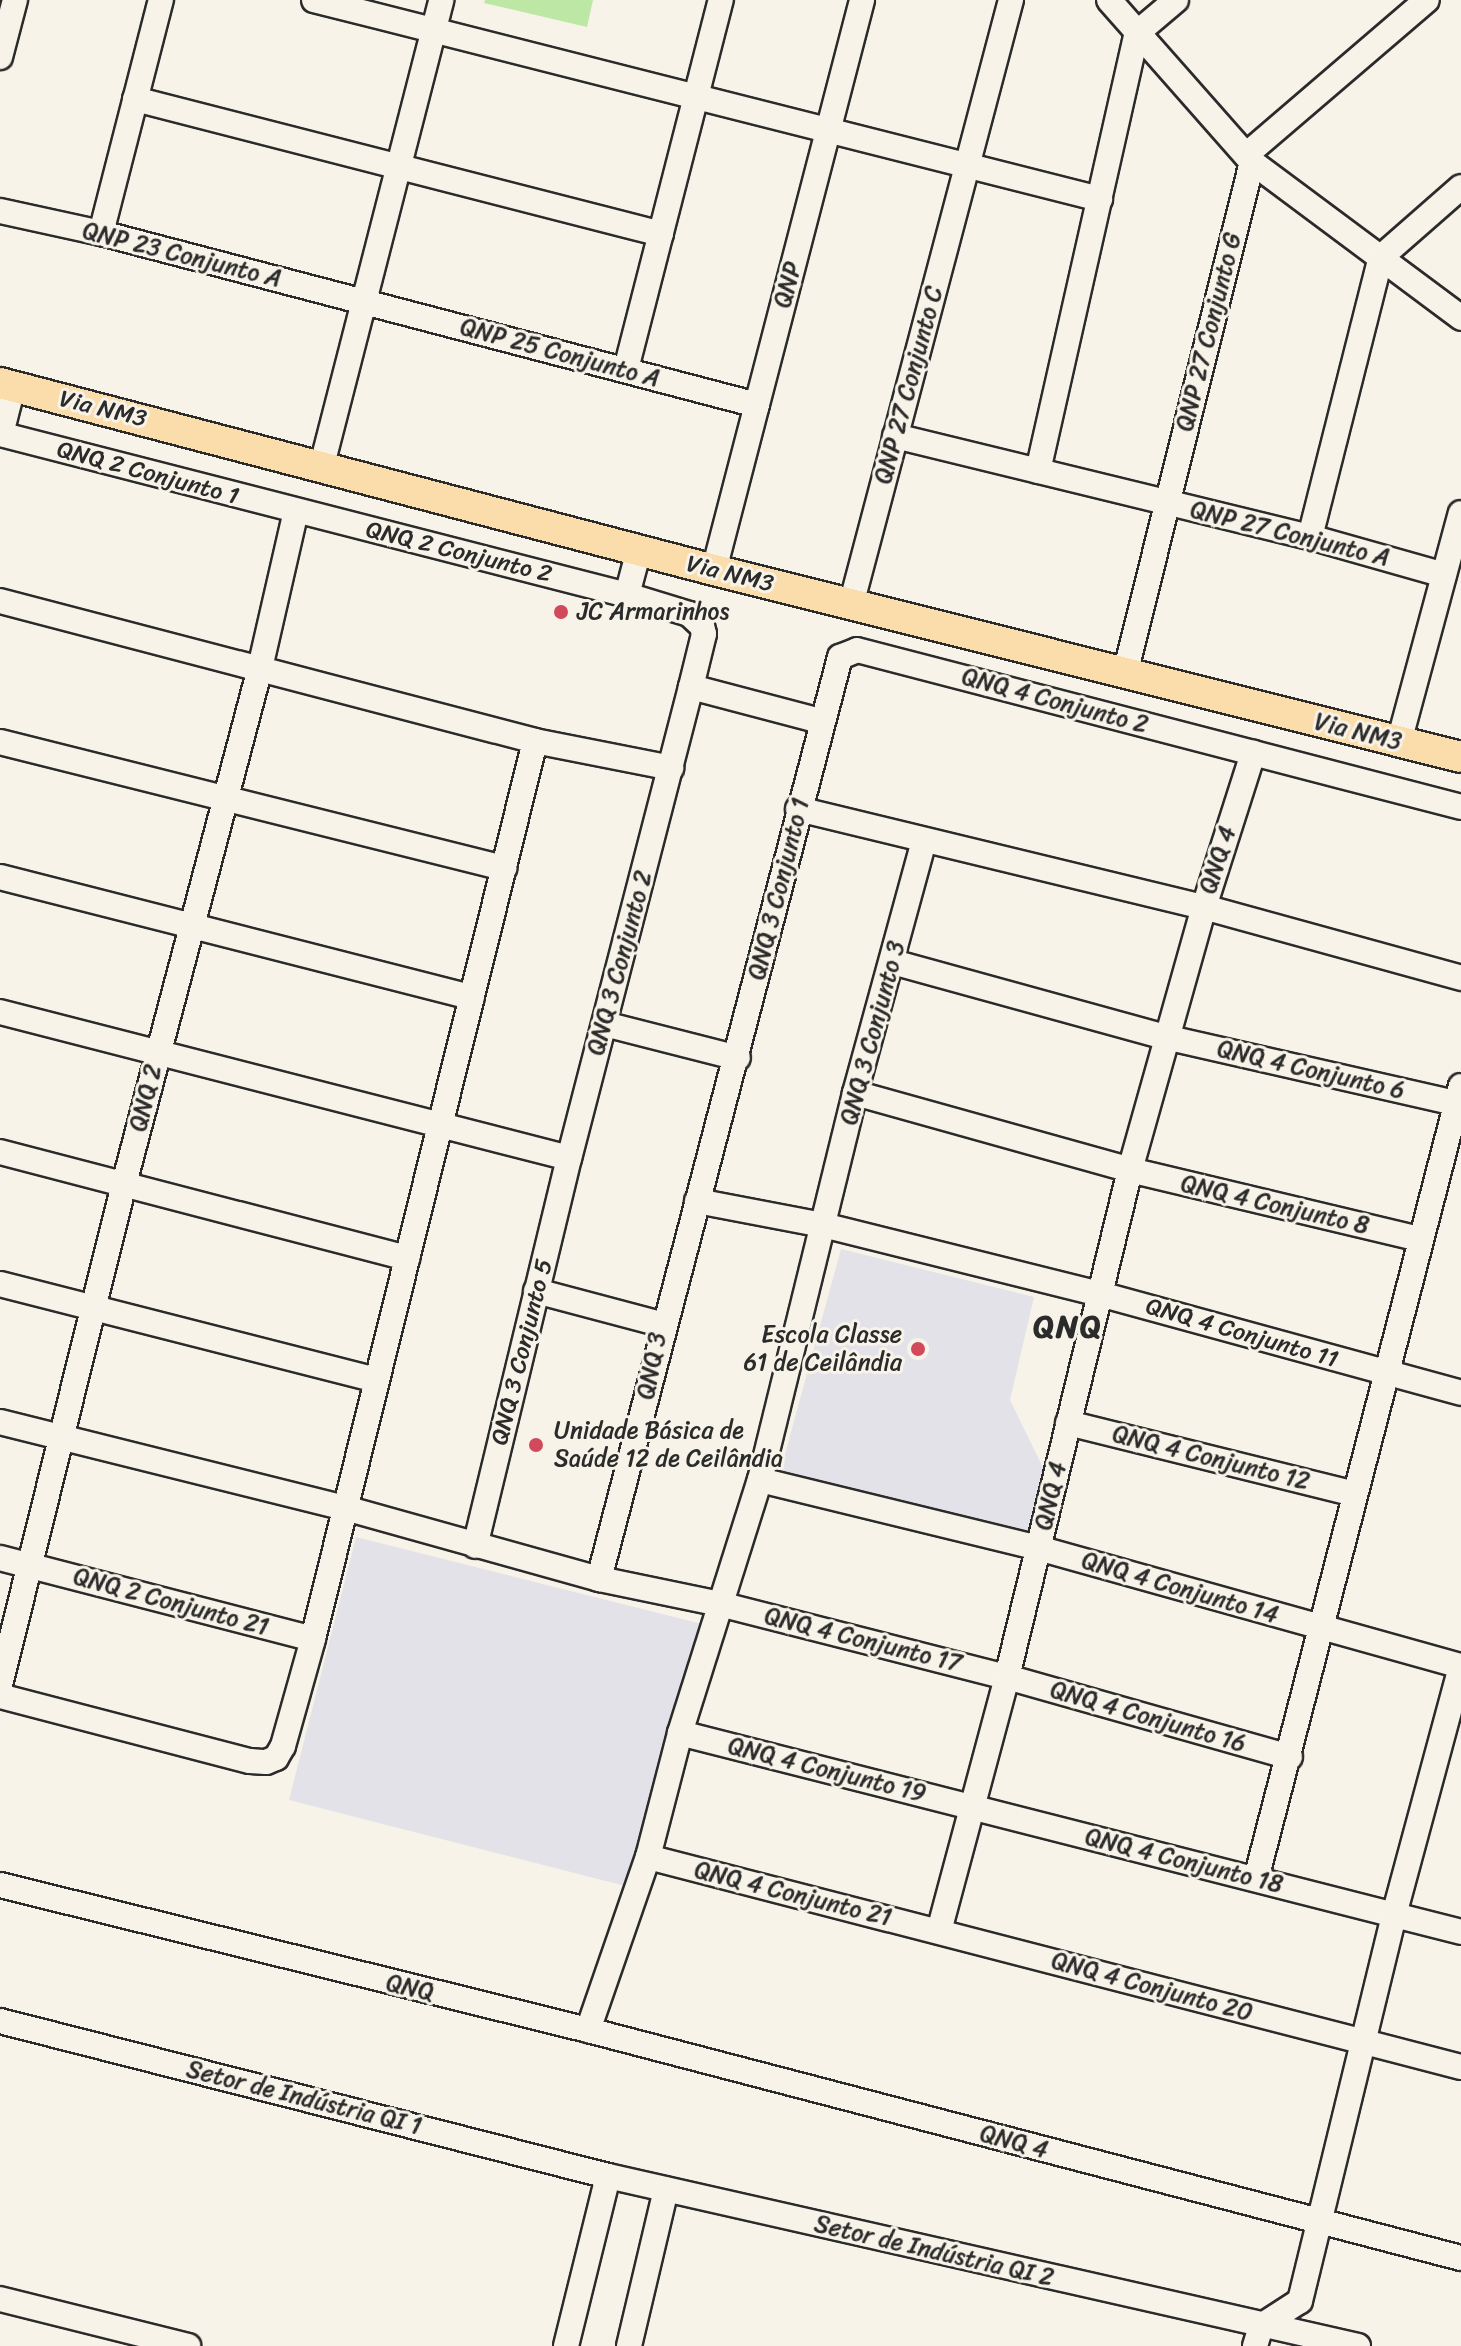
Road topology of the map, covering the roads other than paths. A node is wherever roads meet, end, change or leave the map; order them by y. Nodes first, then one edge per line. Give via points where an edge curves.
1 (15, 0) edge
2 (161, 0) edge
3 (314, 0) edge
4 (441, 0) edge
5 (721, 0) edge
6 (862, 0) edge
7 (1011, 0) edge
8 (1109, 0) edge
9 (1176, 0) edge
10 (1427, 0) edge
11 (432, 31) junction
12 (1137, 33) junction
13 (0, 57) edge
14 (697, 97) junction
15 (135, 99) junction
16 (828, 130) junction
17 (1249, 158) junction
18 (398, 166) junction
19 (966, 166) junction
20 (1461, 187) edge
21 (1100, 199) junction
22 (0, 211) edge
23 (101, 233) junction
24 (661, 234) junction
25 (1381, 257) junction
26 (364, 302) junction
27 (1461, 318) edge
28 (626, 369) junction
29 (6, 385) edge
30 (757, 405) junction
31 (0, 434) edge
32 (895, 436) junction
33 (322, 465) junction
34 (1038, 471) junction
35 (1166, 503) junction
36 (296, 511) junction
37 (1461, 513) edge
38 (1310, 537) junction
39 (639, 550) junction
40 (714, 570) junction
41 (1444, 575) junction
42 (627, 595) junction
43 (0, 601) edge
44 (851, 605) junction
45 (260, 668) junction
46 (1125, 674) junction
47 (691, 687) junction
48 (821, 721) junction
49 (535, 741) junction
50 (0, 742) edge
51 (1399, 742) junction
52 (1253, 753) junction
53 (1461, 757) edge
54 (671, 768) junction
55 (226, 797) junction
56 (1461, 807) edge
57 (798, 809) junction
58 (924, 841) junction
59 (504, 868) junction
60 (0, 877) edge
61 (1204, 907) junction
62 (192, 929) junction
63 (893, 962) junction
64 (1461, 978) edge
65 (472, 997) junction
66 (0, 1012) edge
67 (605, 1024) junction
68 (1165, 1037) junction
69 (158, 1053) junction
70 (738, 1058) junction
71 (855, 1093) junction
72 (1459, 1095) edge
73 (440, 1125) junction
74 (0, 1152) edge
75 (569, 1158) junction
76 (1130, 1170) junction
77 (124, 1184) junction
78 (697, 1201) junction
79 (823, 1225) junction
80 (1420, 1239) junction
81 (407, 1258) junction
82 (0, 1284) edge
83 (536, 1291) junction
84 (1100, 1294) junction
85 (93, 1306) junction
86 (665, 1325) junction
87 (1384, 1373) junction
88 (377, 1380) junction
89 (1461, 1393) edge
90 (0, 1422) edge
91 (1068, 1423) junction
92 (62, 1438) junction
93 (760, 1480) junction
94 (1354, 1494) junction
95 (345, 1508) junction
96 (475, 1546) junction
97 (1038, 1548) junction
98 (0, 1558) edge
99 (28, 1565) junction
100 (599, 1579) junction
101 (720, 1604) junction
102 (1321, 1628) junction
103 (313, 1639) junction
104 (1461, 1667) edge
105 (1007, 1677) junction
106 (0, 1685) edge
107 (0, 1696) edge
108 (680, 1733) junction
109 (1290, 1757) junction
110 (973, 1807) junction
111 (648, 1857) junction
112 (1256, 1879) junction
113 (0, 1885) edge
114 (1394, 1915) junction
115 (939, 1931) junction
116 (1461, 1932) edge
117 (0, 2021) edge
118 (588, 2030) junction
119 (1365, 2043) junction
120 (1461, 2067) edge
121 (608, 2176) junction
122 (666, 2189) junction
123 (1317, 2221) junction
124 (1461, 2258) edge
125 (0, 2299) edge
126 (1300, 2301) junction
127 (1258, 2336) edge
128 (1331, 2343) edge
129 (188, 2346) edge
130 (566, 2346) edge
131 (629, 2346) edge
132 (1358, 2346) edge

1 - 13 street
2 - 15 street
3 - 11 street
4 - 11 street
5 - 14 street
6 - 16 street, QNP
7 - 19 street, QNP 27 Conjunto C
8 - 12 street
9 - 12 street
10 - 17 street
11 - 14 street
11 - 18 street
12 - 17 street
12 - 21 street
14 - 16 street
14 - 24 street
15 - 18 street
15 - 23 street
16 - 19 street
16 - 30 street, QNP
17 - 25 street
17 - 35 street, QNP 27 Conjunto G
18 - 24 street
18 - 26 street
19 - 21 street
19 - 32 street, QNP 27 Conjunto C
20 - 25 street
21 - 34 street
22 - 23 street, QNP 23 Conjunto A
23 - 26 street, QNP 23 Conjunto A
24 - 28 street
25 - 27 street
25 - 38 street
26 - 28 street, QNP 25 Conjunto A
26 - 33 street
28 - 30 street, QNP 25 Conjunto A
29 - 31 street
29 - 33 main road, Via NM3
30 - 40 street, QNP
31 - 36 street, QNQ 2 Conjunto 1
32 - 34 street
32 - 44 street, QNP 27 Conjunto C
33 - 39 main road, Via NM3
34 - 35 street
35 - 38 street, QNP 27 Conjunto A
35 - 46 street, QNP 27 Conjunto A
36 - 42 street, QNQ 2 Conjunto 2
36 - 45 street, QNQ 2
37 - 41 street
38 - 41 street, QNP 27 Conjunto A
39 - 40 main road, Via NM3
39 - 42 street
40 - 44 main road, Via NM3
41 - 51 street
42 - 47 street, QNQ 2 Conjunto 2 via 689,614 702,626
43 - 45 street
44 - 46 main road, Via NM3
45 - 49 street
45 - 55 street, QNQ 2
46 - 51 main road, Via NM3
47 - 48 street
47 - 54 street
48 - 52 street, QNQ 4 Conjunto 2 via 838,662 857,650
48 - 57 street, QNQ 3 Conjunto 1
49 - 54 street
49 - 59 street
50 - 55 street
51 - 53 main road, Via NM3
52 - 56 street, QNQ 4 Conjunto 2
52 - 61 street, QNQ 4
54 - 67 street, QNQ 3 Conjunto 2
55 - 59 street
55 - 62 street, QNQ 2
57 - 58 street
57 - 70 street, QNQ 3 Conjunto 1
58 - 61 street
58 - 63 street, QNQ 3 Conjunto 3
59 - 65 street
60 - 62 street
61 - 64 street
61 - 68 street, QNQ 4
62 - 65 street
62 - 69 street, QNQ 2
63 - 68 street, QNQ 4 Conjunto 6
63 - 71 street, QNQ 3 Conjunto 3
65 - 73 street
66 - 69 street
67 - 70 street
67 - 75 street, QNQ 3 Conjunto 2
68 - 72 street, QNQ 4 Conjunto 6
68 - 76 street, QNQ 4
69 - 73 street
69 - 77 street, QNQ 2
70 - 78 street, QNQ 3 Conjunto 1
71 - 76 street, QNQ 4 Conjunto 8
71 - 79 street, QNQ 3 Conjunto 3
72 - 80 street
73 - 75 street
73 - 81 street
74 - 77 street
75 - 83 street, QNQ 3 Conjunto 5
76 - 80 street, QNQ 4 Conjunto 8
76 - 84 street, QNQ 4
77 - 81 street
77 - 85 street, QNQ 2
78 - 79 street
78 - 86 street, QNQ 3 Conjunto 1
79 - 84 street
79 - 93 street, QNQ 3 Conjunto 3
80 - 87 street
81 - 88 street
82 - 85 street
83 - 86 street, QNQ 3
83 - 96 street, QNQ 3 Conjunto 5
84 - 87 street, QNQ 4 Conjunto 11
84 - 91 street, QNQ 4
85 - 88 street
85 - 92 street, QNQ 2
86 - 100 street, QNQ 3
87 - 89 street
87 - 94 street
88 - 95 street
90 - 92 street
91 - 94 street, QNQ 4 Conjunto 12
91 - 97 street, QNQ 4
92 - 95 street
92 - 99 street, QNQ 2
93 - 97 street, QNQ 4 Conjunto 14
93 - 101 street, QNQ 3 Conjunto 3
94 - 102 street
95 - 96 street
95 - 103 street
96 - 100 street
97 - 102 street, QNQ 4 Conjunto 14
97 - 105 street, QNQ 4
98 - 99 street, QNQ 2 Conjunto 21
99 - 103 street, QNQ 2 Conjunto 21
99 - 106 street, QNQ 2
100 - 101 street
101 - 105 street, QNQ 4 Conjunto 17
101 - 108 street
102 - 104 street
102 - 109 street
103 - 107 street via 283,1746 266,1762
104 - 114 street
105 - 109 street, QNQ 4 Conjunto 16
105 - 110 street, QNQ 4
108 - 110 street, QNQ 4 Conjunto 19
108 - 111 street
109 - 112 street
110 - 112 street, QNQ 4 Conjunto 18
110 - 115 street, QNQ 4
111 - 115 street, QNQ 4 Conjunto 21
111 - 118 street
112 - 114 street, QNQ 4 Conjunto 18
113 - 118 street, QNQ
114 - 116 street, QNQ 4 Conjunto 18
114 - 119 street
115 - 119 street, QNQ 4 Conjunto 20
117 - 121 street, Setor de Indústria QI 1
118 - 123 street, QNQ 4
119 - 120 street, QNQ 4 Conjunto 20
119 - 123 street
121 - 122 street, Setor de Indústria QI 2
121 - 130 street
122 - 127 street, Setor de Indústria QI 2
122 - 131 street
123 - 124 street, QNQ 4
123 - 126 street
125 - 129 street
126 - 127 street
126 - 128 street
127 - 128 street, Setor de Indústria QI 2
128 - 132 street, Setor de Indústria QI 2

